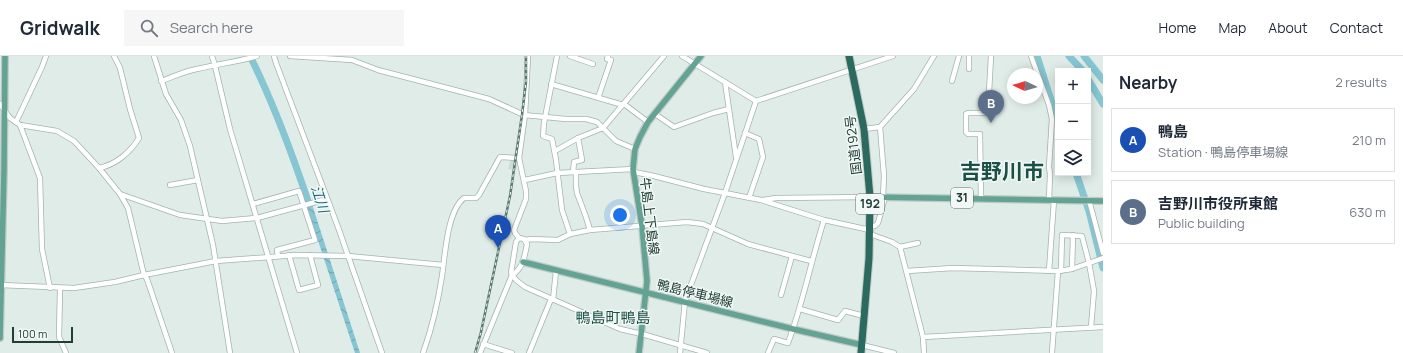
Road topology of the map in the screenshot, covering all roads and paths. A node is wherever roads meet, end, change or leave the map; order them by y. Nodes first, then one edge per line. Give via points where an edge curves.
1 (5, 56) edge
2 (46, 56) edge
3 (114, 56) edge
4 (154, 56) edge
5 (212, 56) edge
6 (257, 56) edge
7 (274, 56) edge
8 (290, 56) edge
9 (528, 56) edge
10 (557, 56) edge
11 (570, 56) edge
12 (608, 56) edge
13 (664, 56) edge
14 (682, 56) edge
15 (701, 56) edge
16 (849, 56) edge
17 (878, 56) edge
18 (893, 56) edge
19 (934, 56) edge
20 (959, 56) edge
21 (969, 56) edge
22 (991, 56) edge
23 (1031, 56) edge
24 (346, 58) edge
25 (581, 58) edge
26 (886, 58) junction
27 (593, 64) dead end
28 (696, 64) junction
29 (215, 66) junction
30 (852, 69) junction
31 (968, 69) dead end
32 (162, 81) junction
33 (952, 81) dead end
34 (725, 82) junction
35 (552, 84) junction
36 (598, 98) junction
37 (756, 100) junction
38 (0, 104) edge
39 (624, 105) junction
40 (729, 109) junction
41 (4, 110) junction
42 (655, 114) junction
43 (525, 115) junction
44 (546, 117) junction
45 (1055, 118) edge
46 (648, 122) junction
47 (18, 123) junction
48 (603, 128) junction
49 (880, 128) junction
50 (864, 129) junction
51 (745, 133) junction
52 (578, 138) junction
53 (635, 149) junction
54 (555, 151) junction
55 (519, 158) junction
56 (736, 158) junction
57 (98, 168) junction
58 (634, 170) junction
59 (2, 171) edge
60 (575, 172) junction
61 (558, 173) junction
62 (198, 180) junction
63 (525, 180) junction
64 (170, 185) dead end
65 (725, 193) junction
66 (120, 194) junction
67 (870, 197) junction
68 (884, 197) junction
69 (749, 198) junction
70 (327, 199) junction
71 (981, 199) junction
72 (761, 200) junction
73 (1051, 200) junction
74 (1087, 200) junction
75 (1103, 201) edge
76 (253, 204) junction
77 (304, 205) junction
78 (257, 218) junction
79 (206, 219) junction
80 (824, 220) junction
81 (642, 226) junction
82 (712, 228) junction
83 (590, 230) junction
84 (870, 230) junction
85 (570, 234) junction
86 (1073, 235) junction
87 (519, 238) junction
88 (526, 240) junction
89 (918, 243) dead end
90 (900, 246) junction
91 (1103, 253) edge
92 (289, 255) junction
93 (310, 255) junction
94 (268, 256) junction
95 (278, 256) junction
96 (348, 256) junction
97 (792, 256) junction
98 (1101, 259) edge
99 (512, 260) junction
100 (216, 261) junction
101 (811, 261) junction
102 (523, 262) junction
103 (1089, 263) junction
104 (443, 265) junction
105 (1072, 269) junction
106 (556, 271) junction
107 (907, 271) junction
108 (1049, 271) junction
109 (1059, 271) junction
110 (144, 275) junction
111 (512, 276) junction
112 (1, 285) edge
113 (50, 288) junction
114 (60, 288) junction
115 (646, 293) junction
116 (781, 295) dead end
117 (552, 299) junction
118 (685, 302) junction
119 (800, 309) junction
120 (864, 316) junction
121 (1091, 327) junction
122 (1103, 327) edge
123 (793, 329) junction
124 (1054, 329) junction
125 (642, 334) junction
126 (923, 337) junction
127 (0, 338) edge
128 (483, 344) junction
129 (862, 344) junction
130 (680, 345) junction
131 (66, 353) edge
132 (172, 353) edge
133 (230, 353) edge
134 (297, 353) edge
135 (382, 353) edge
136 (423, 353) edge
137 (480, 353) edge
138 (512, 353) edge
139 (529, 353) edge
140 (639, 353) edge
141 (680, 353) edge
142 (707, 353) edge
143 (768, 353) edge
144 (861, 353) edge
145 (894, 353) edge
146 (924, 353) edge
147 (1052, 353) edge

1 - 41 main road
2 - 47 street
3 - 57 street via 120,68 138,138 134,146 120,159
4 - 32 street
5 - 29 street
6 - 29 street
7 - 70 street
8 - 24 street
9 - 43 street
10 - 35 street
11 - 25 street
12 - 36 street via 607,59 610,60
13 - 39 street
14 - 28 street
15 - 28 main road, 牛島上下島線
16 - 30 highway, 国道192号 / 192
17 - 26 street
18 - 26 street
19 - 49 street via 914,89
20 - 33 street
21 - 31 street
22 - 71 street via 988,111 966,114 966,132 980,134
23 - 45 street
24 - 43 street via 378,70 489,99
25 - 27 street
26 - 30 street
28 - 34 street
28 - 42 main road, 牛島上下島線
29 - 32 street via 195,69
29 - 76 street via 230,129
30 - 37 street
30 - 50 highway, 国道192号 / 192
32 - 62 street via 166,94 181,120
34 - 37 street
34 - 40 street
35 - 36 street
35 - 44 street
36 - 39 street
37 - 51 street
38 - 41 street
39 - 46 street
39 - 48 street
40 - 42 street via 674,127
40 - 56 street
41 - 47 street
41 - 59 main road
42 - 46 main road, 牛島上下島線
43 - 44 street
43 - 55 street
44 - 48 street via 586,119 596,122
44 - 54 street via 543,136 552,139
45 - 73 street via 1049,167
46 - 53 main road, 牛島上下島線
47 - 57 street via 57,132 74,141
47 - 113 street via 40,178 42,249
48 - 52 street
48 - 53 street via 616,140
49 - 50 street
49 - 68 street
50 - 67 highway, 国道192号 / 192
51 - 56 street
51 - 69 street via 759,139 763,157
52 - 54 street
52 - 60 street via 582,160 574,162
53 - 58 main road, 牛島上下島線
54 - 61 street
55 - 63 street
55 - 104 street via 500,157 479,195 461,201 449,229
56 - 65 street
57 - 66 street
58 - 60 street
58 - 65 street
58 - 81 main road, 牛島上下島線
59 - 112 main road
60 - 61 street
60 - 83 street via 577,194
61 - 63 street
61 - 85 street via 562,210
62 - 64 street
62 - 79 street
63 - 87 street via 526,199 514,230
65 - 69 street
65 - 82 street
66 - 79 street via 180,215
66 - 110 street via 128,208
67 - 68 main road, 31
67 - 72 street
67 - 84 highway, 国道192号 / 192
68 - 71 main road, 31
68 - 84 street via 878,224
69 - 72 street
70 - 77 street
70 - 96 street
71 - 73 main road, 31
72 - 80 street
73 - 74 main road, 31
73 - 108 street
74 - 75 main road, 31
74 - 91 street
76 - 77 street via 299,191
76 - 78 street
77 - 78 street
77 - 95 street via 315,240 277,250
78 - 79 street
78 - 94 street
79 - 100 street
80 - 84 street
80 - 101 street
81 - 82 street via 687,222
81 - 83 street
81 - 115 main road, 牛島上下島線
82 - 97 street via 748,244
82 - 118 street
83 - 85 street
84 - 90 street
84 - 120 highway, 国道192号 / 192
85 - 88 street via 558,240
86 - 103 street via 1082,236
86 - 105 street
86 - 109 street via 1062,235
87 - 88 street
87 - 99 street
88 - 102 street
89 - 90 street
90 - 107 street
92 - 93 street
92 - 93 street via 299,290 318,285
92 - 95 street
93 - 96 street
94 - 95 street
94 - 100 street
94 - 134 street
96 - 104 street
96 - 135 street
97 - 101 street
97 - 116 street
98 - 103 street
99 - 102 street
99 - 111 street
100 - 110 street
100 - 133 street
101 - 119 street
102 - 106 main road, 鴨島停車場線
102 - 111 street
103 - 105 street
103 - 121 street via 1094,291
104 - 136 street via 432,327
105 - 109 street
106 - 115 main road, 鴨島停車場線
106 - 117 street
107 - 108 street via 953,268
107 - 126 street
108 - 109 street
109 - 124 street
110 - 114 street via 115,282
110 - 132 street
111 - 117 street via 524,287
111 - 128 street
112 - 113 street
112 - 127 main road
113 - 114 street
114 - 131 street via 59,337
115 - 118 main road, 鴨島停車場線
115 - 125 main road, 牛島上下島線
117 - 125 street via 620,329
117 - 139 street
118 - 123 main road, 鴨島停車場線
118 - 130 street
119 - 120 street via 838,320 845,311
119 - 123 street
120 - 129 highway, 国道192号 / 192
121 - 122 street
121 - 124 street
123 - 129 main road, 鴨島停車場線
123 - 143 street via 788,343 774,339
124 - 126 street
124 - 147 street
125 - 130 street
125 - 140 main road, 牛島上下島線
126 - 146 street
128 - 137 street
128 - 138 street
129 - 144 highway, 国道192号 / 192
129 - 145 street
130 - 141 street
130 - 142 street

